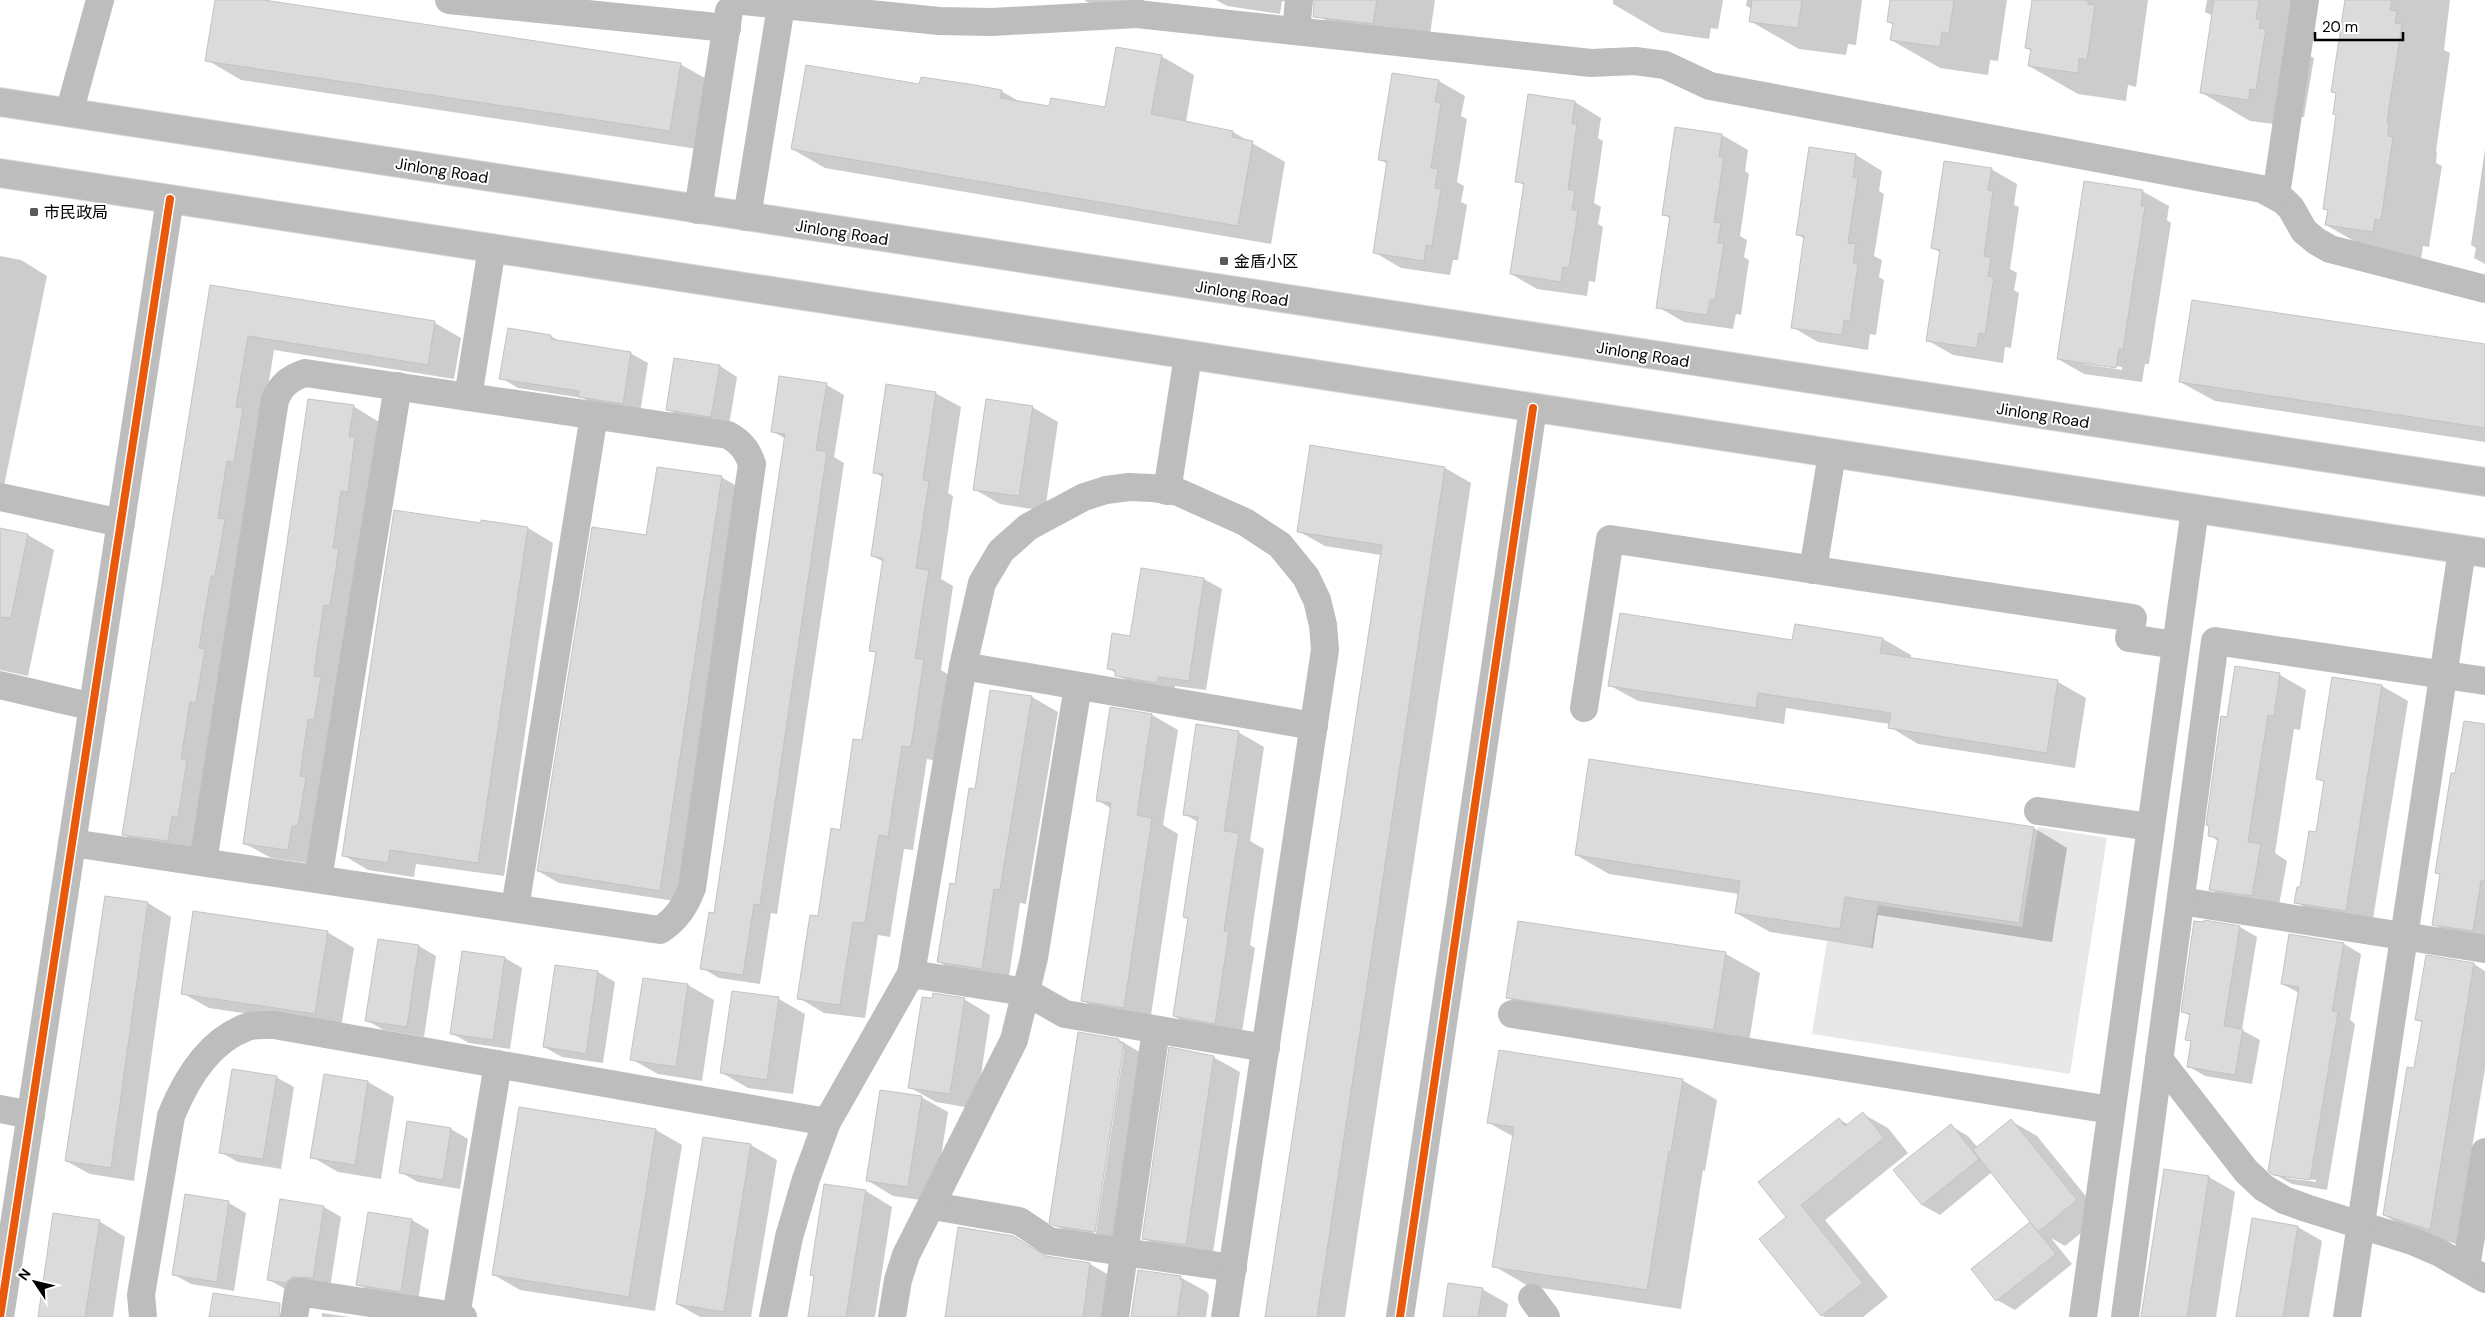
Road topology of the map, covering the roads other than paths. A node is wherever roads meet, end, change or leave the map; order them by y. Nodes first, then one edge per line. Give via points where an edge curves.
1 (100, 0) edge
2 (449, 0) edge
3 (732, 0) edge
4 (1299, 0) edge
5 (2305, 0) edge
6 (781, 6) junction
7 (727, 28) junction
8 (1296, 31) junction
9 (0, 102) edge
10 (69, 113) junction
11 (0, 173) edge
12 (2276, 196) junction
13 (170, 199) junction
14 (698, 210) junction
15 (747, 217) junction
16 (492, 248) junction
17 (2485, 289) edge
18 (1188, 356) junction
19 (398, 386) junction
20 (468, 397) junction
21 (1533, 408) junction
22 (594, 415) junction
23 (1832, 454) junction
24 (2485, 482) edge
25 (1167, 490) junction
26 (0, 497) edge
27 (2195, 509) junction
28 (121, 523) junction
29 (2473, 551) edge
30 (1813, 570) junction
31 (2176, 645) junction
32 (963, 666) junction
33 (2443, 675) junction
34 (2485, 681) edge
35 (0, 685) edge
36 (1078, 686) junction
37 (93, 707) junction
38 (1584, 708) dead end
39 (1314, 726) junction
40 (2038, 811) dead end
41 (2151, 827) junction
42 (72, 842) junction
43 (203, 862) junction
44 (318, 879) junction
45 (2180, 901) junction
46 (514, 908) junction
47 (2404, 936) junction
48 (2485, 949) edge
49 (911, 974) junction
50 (1026, 992) junction
51 (1512, 1014) dead end
52 (1156, 1030) junction
53 (1266, 1048) junction
54 (2159, 1059) junction
55 (498, 1064) junction
56 (0, 1109) edge
57 (2111, 1110) junction
58 (31, 1116) junction
59 (827, 1122) junction
60 (2485, 1152) edge
61 (932, 1206) junction
62 (2360, 1225) junction
63 (1124, 1252) junction
64 (1233, 1268) junction
65 (2475, 1273) edge
66 (0, 1317) edge
67 (143, 1317) edge
68 (294, 1317) edge
69 (460, 1317) edge
70 (773, 1317) edge
71 (892, 1317) edge
72 (1115, 1317) edge
73 (1225, 1317) edge
74 (1400, 1317) edge
75 (2083, 1317) edge
76 (2124, 1317) edge
77 (2347, 1317) edge

1 - 10 main road
2 - 7 main road
3 - 6 main road
3 - 7 main road
4 - 8 main road
5 - 12 main road
6 - 8 main road via 948,22 1137,14
6 - 15 main road
7 - 14 main road
8 - 12 main road via 1591,62 1635,61 1665,65 1710,86 2190,174 2262,189
9 - 10 main road, Jinlong Road
10 - 14 main road, Jinlong Road
11 - 13 main road
12 - 17 main road via 2291,208 2304,231 2330,249
13 - 16 main road
13 - 28 main road
14 - 15 main road, Jinlong Road
15 - 24 main road, Jinlong Road
16 - 18 main road
16 - 20 main road
18 - 21 main road
18 - 25 main road
19 - 20 main road
19 - 43 main road via 305,373 293,377 275,400
19 - 44 main road
20 - 22 main road
21 - 23 main road
21 - 74 main road
22 - 46 main road
22 - 46 main road via 728,435 742,444 752,464 692,888 676,917 660,930
23 - 27 main road
23 - 30 main road
25 - 32 main road via 1129,487 1092,494 1064,506 1014,538 990,566 982,583
25 - 39 main road via 1202,501 1263,532 1280,545 1306,577 1317,600 1325,650
26 - 28 main road
27 - 29 main road
27 - 31 main road
28 - 37 main road
29 - 33 main road
30 - 31 main road via 2133,618 2129,638
30 - 38 main road via 1610,539
31 - 41 main road
32 - 36 main road
32 - 49 main road
33 - 34 main road
33 - 45 main road via 2215,641
33 - 47 main road
35 - 37 main road
36 - 39 main road
36 - 50 main road
37 - 42 main road
39 - 53 main road
40 - 41 main road
41 - 57 main road
42 - 43 main road
42 - 58 main road
43 - 44 main road
44 - 46 main road
45 - 47 main road
45 - 54 main road
47 - 48 main road
47 - 62 main road
49 - 50 main road
49 - 59 main road
50 - 52 main road via 1065,1014
50 - 61 main road via 1014,1040
51 - 57 main road
52 - 53 main road
52 - 63 main road
53 - 64 main road
54 - 62 main road via 2246,1172 2264,1188 2284,1200
54 - 76 main road
55 - 59 main road
55 - 67 main road via 274,1024 248,1027 225,1040 190,1075 171,1116 141,1295
55 - 69 main road
56 - 58 main road
57 - 75 main road
58 - 66 main road
59 - 70 main road via 789,1237
60 - 65 main road
61 - 63 main road via 1019,1221 1049,1241
61 - 71 main road via 906,1255
62 - 65 main road via 2412,1241
62 - 77 main road
63 - 64 main road
63 - 72 main road
64 - 73 main road
68 - 69 main road via 298,1292

